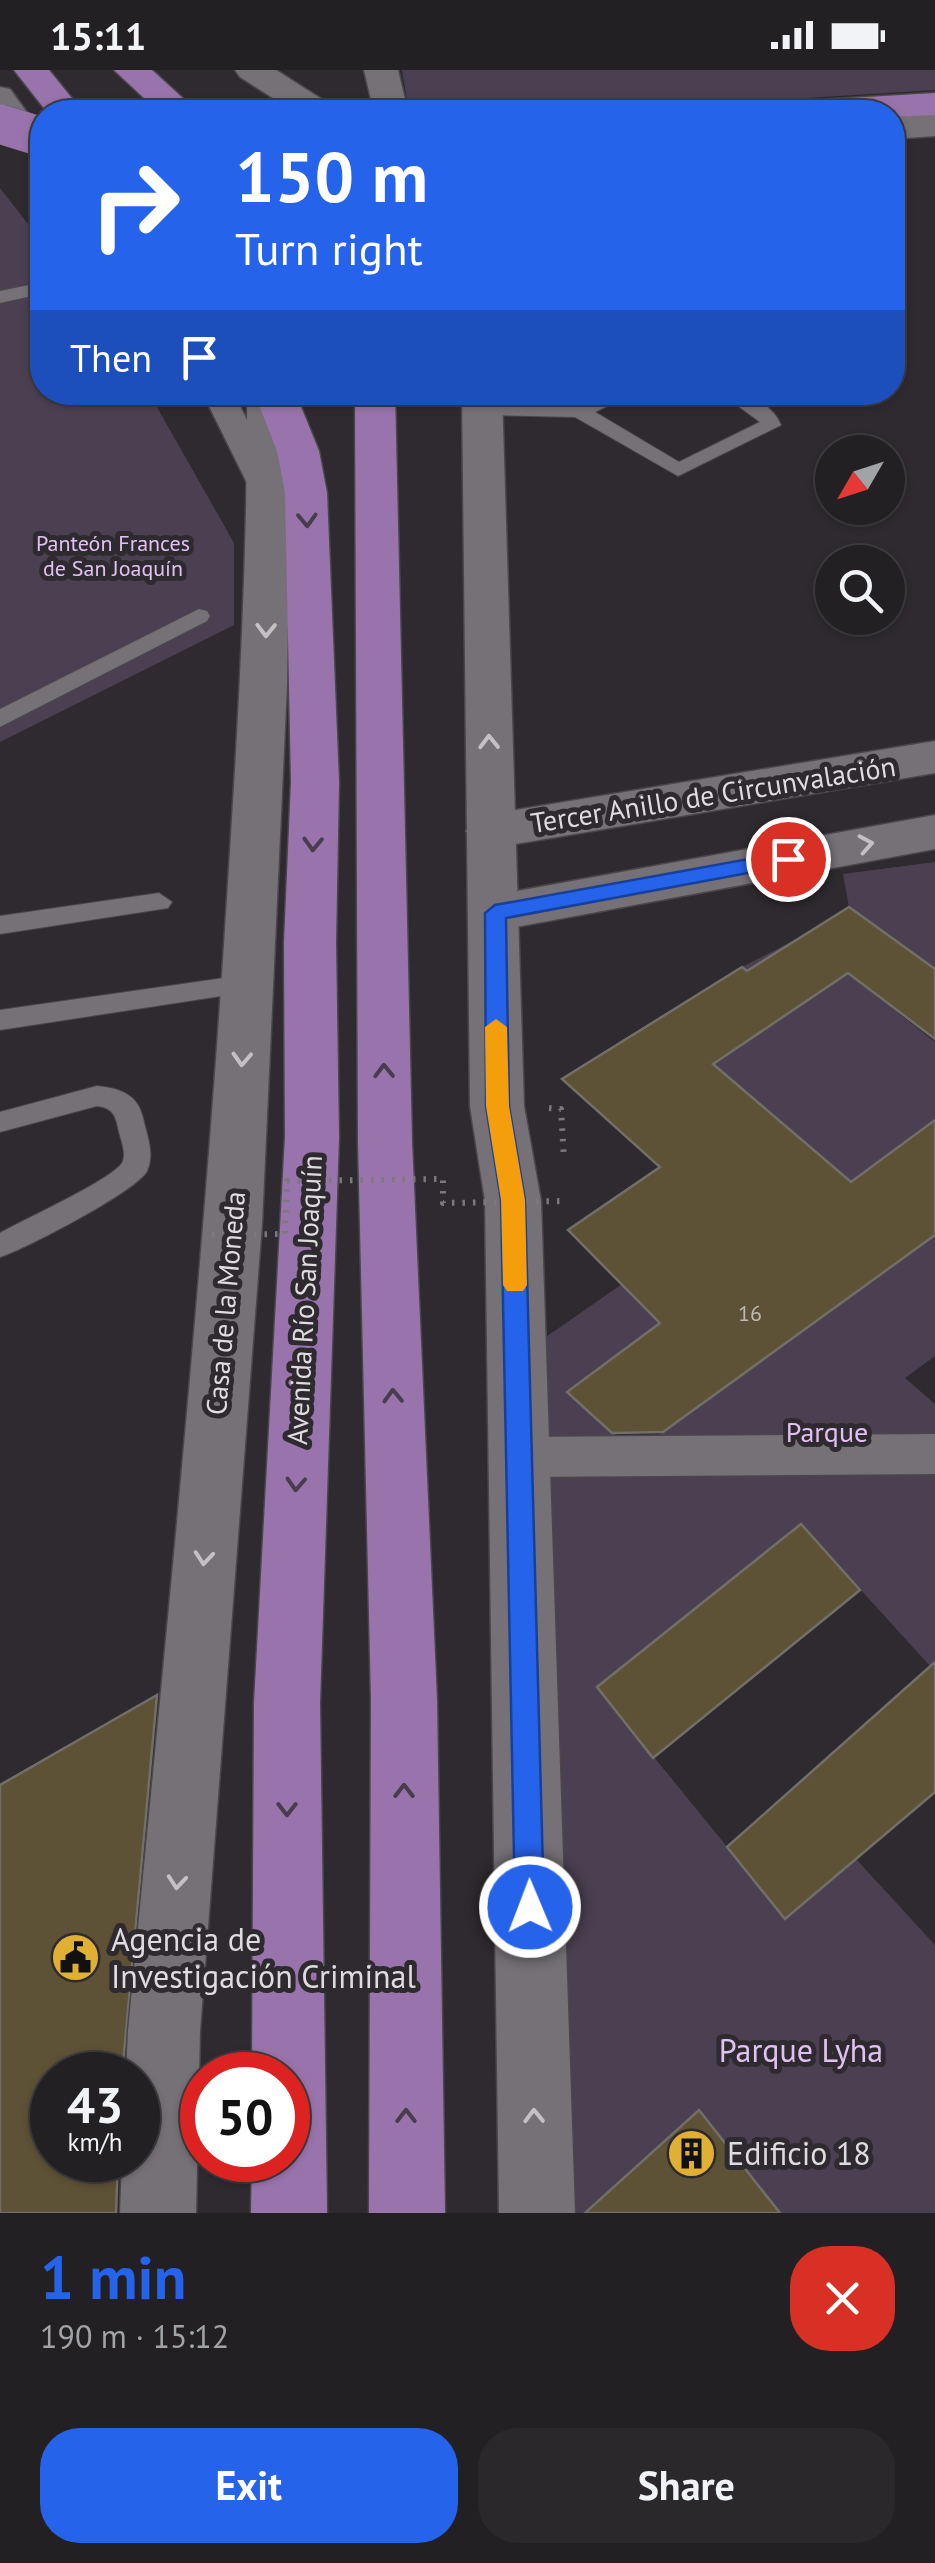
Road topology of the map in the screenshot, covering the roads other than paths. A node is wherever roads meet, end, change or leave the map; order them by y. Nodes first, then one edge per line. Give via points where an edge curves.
1 (32, 70) edge
2 (131, 70) edge
3 (252, 70) edge
4 (381, 70) edge
5 (0, 95) edge
6 (56, 100) edge
7 (166, 100) edge
8 (300, 100) edge
9 (387, 100) edge
10 (935, 104) edge
11 (905, 106) edge
12 (0, 124) edge
13 (935, 125) edge
14 (905, 127) edge
15 (30, 133) edge
16 (30, 136) edge
17 (30, 291) edge
18 (0, 297) edge
19 (223, 405) edge
20 (270, 405) edge
21 (276, 405) edge
22 (375, 405) edge
23 (482, 405) edge
24 (521, 405) edge
25 (594, 405) edge
26 (748, 405) edge
27 (579, 411) junction
28 (269, 496) junction
29 (200, 616) dead end
30 (0, 720) edge
31 (935, 758) edge
32 (491, 831) junction
33 (935, 832) edge
34 (159, 902) dead end
35 (495, 913) junction
36 (0, 924) edge
37 (245, 984) junction
38 (0, 1020) edge
39 (0, 1122) edge
40 (0, 1246) edge
41 (935, 1454) edge
42 (519, 1456) junction
43 (158, 2213) edge
44 (288, 2213) edge
45 (407, 2213) edge
46 (536, 2213) edge

1 - 6 highway
2 - 7 highway
3 - 8 main road
4 - 9 main road
5 - 16 street
10 - 11 highway
12 - 15 highway, bridge
13 - 14 main road
17 - 18 lane
19 - 28 street
20 - 28 main road, Casa de la Moneda
21 -> 44 highway, Avenida Río San Joaquín via 298,451 306,493 315,782 312,1137 286,1703
45 -> 22 highway via 404,1700 385,1141
32 -> 23 main road
24 - 27 lane
25 - 27 lane
26 - 27 lane via 771,425 678,470
28 -> 37 main road, Casa de la Moneda
29 - 30 lane
31 - 32 main road, Tercer Anillo de Circunvalación
32 - 35 main road
35 -> 33 main road
34 - 36 lane
35 - 42 main road via 498,1106 513,1200
37 - 38 lane
37 -> 43 main road, Casa de la Moneda via 234,1224 164,2031
39 - 40 lane via 98,1096 115,1098 128,1110 138,1156 134,1170 114,1184
41 - 42 street
46 -> 42 main road

